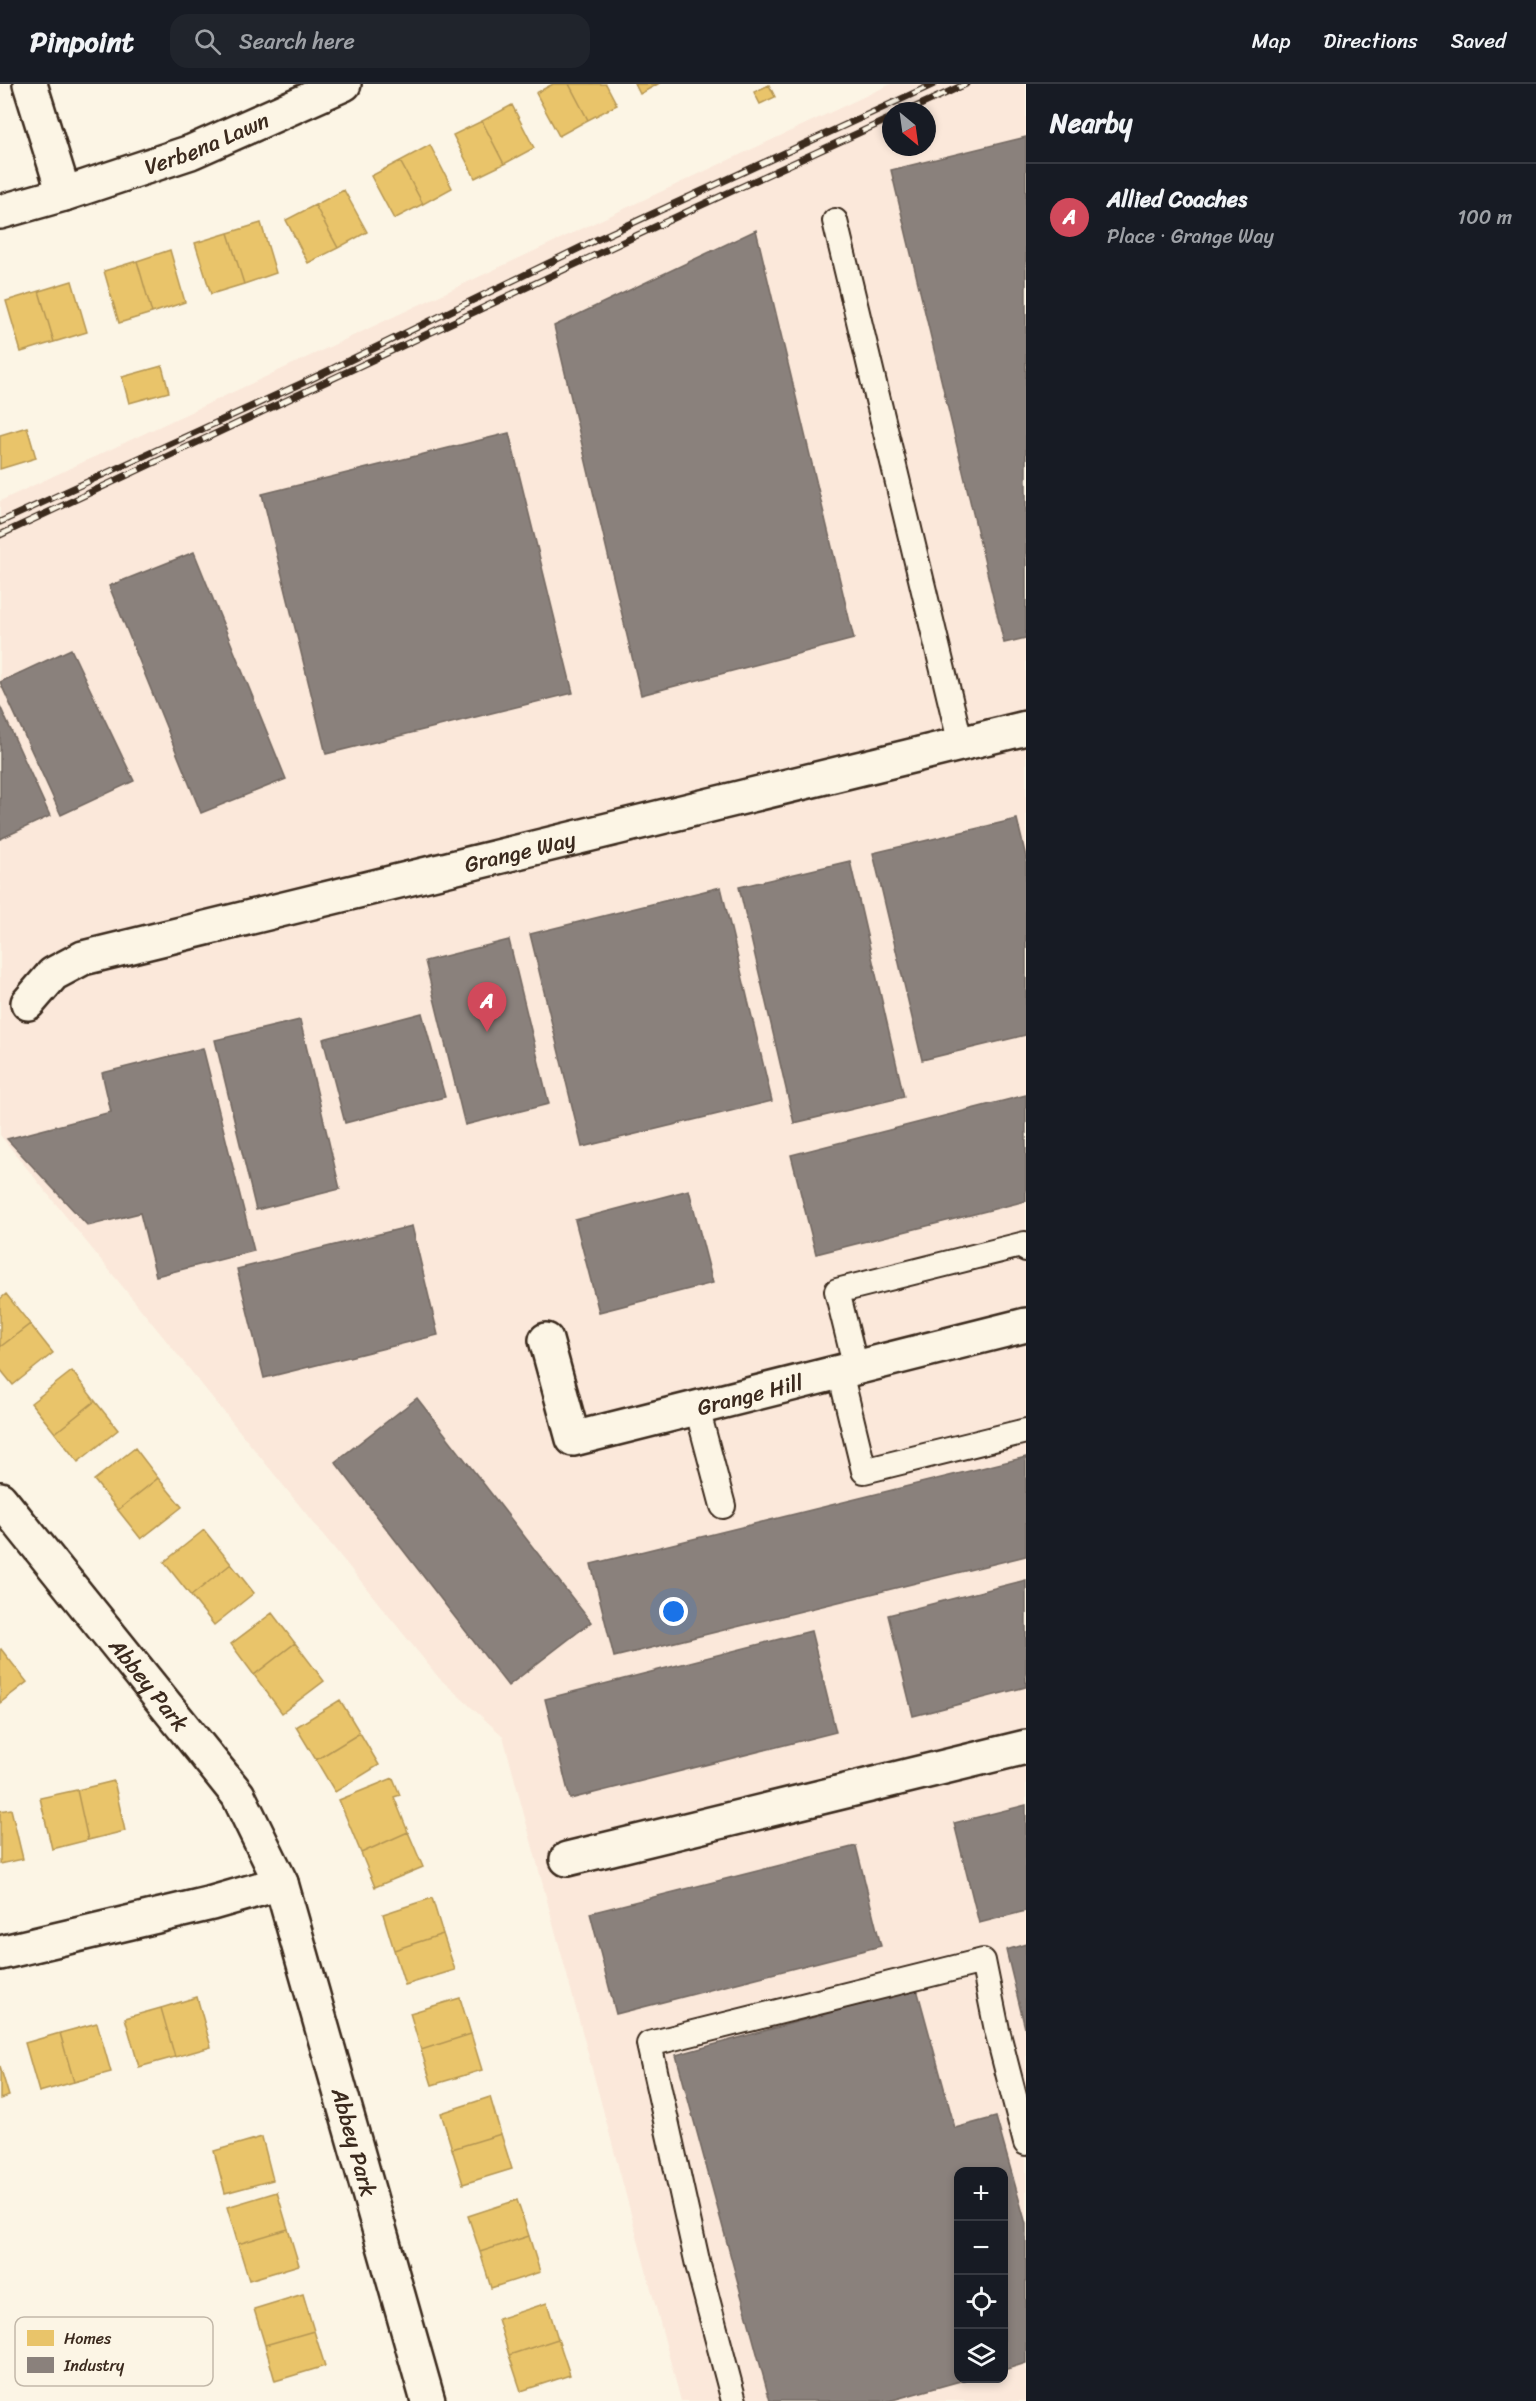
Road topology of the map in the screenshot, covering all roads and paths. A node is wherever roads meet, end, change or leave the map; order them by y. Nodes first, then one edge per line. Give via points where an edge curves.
1 (30, 84) edge
2 (344, 84) edge
3 (64, 194) junction
4 (0, 212) edge
5 (835, 221) dead end
6 (1026, 728) edge
7 (961, 745) junction
8 (28, 1003) dead end
9 (1026, 1249) edge
10 (1026, 1325) edge
11 (546, 1340) dead end
12 (848, 1370) junction
13 (697, 1408) junction
14 (1026, 1431) edge
15 (0, 1499) edge
16 (723, 1506) dead end
17 (1026, 1747) edge
18 (567, 1859) dead end
19 (281, 1883) junction
20 (0, 1953) edge
21 (1026, 2143) edge
22 (428, 2401) edge
23 (734, 2401) edge

1 - 3 street
2 - 3 street, Verbena Lawn via 191,152
3 - 4 street, Verbena Lawn
5 - 7 lane
6 - 7 street, Grange Way
7 - 8 street, Grange Way via 83,958 53,974
9 - 12 lane via 1025,1244 837,1292
10 - 12 street, Grange Hill
11 - 13 street, Grange Hill via 573,1439
12 - 13 street, Grange Hill
12 - 14 lane via 864,1471
13 - 16 lane
15 - 19 street, Abbey Park via 237,1795
17 - 18 street
19 - 20 street
19 - 22 street, Abbey Park
21 - 23 lane via 983,1961 650,2044 698,2265

